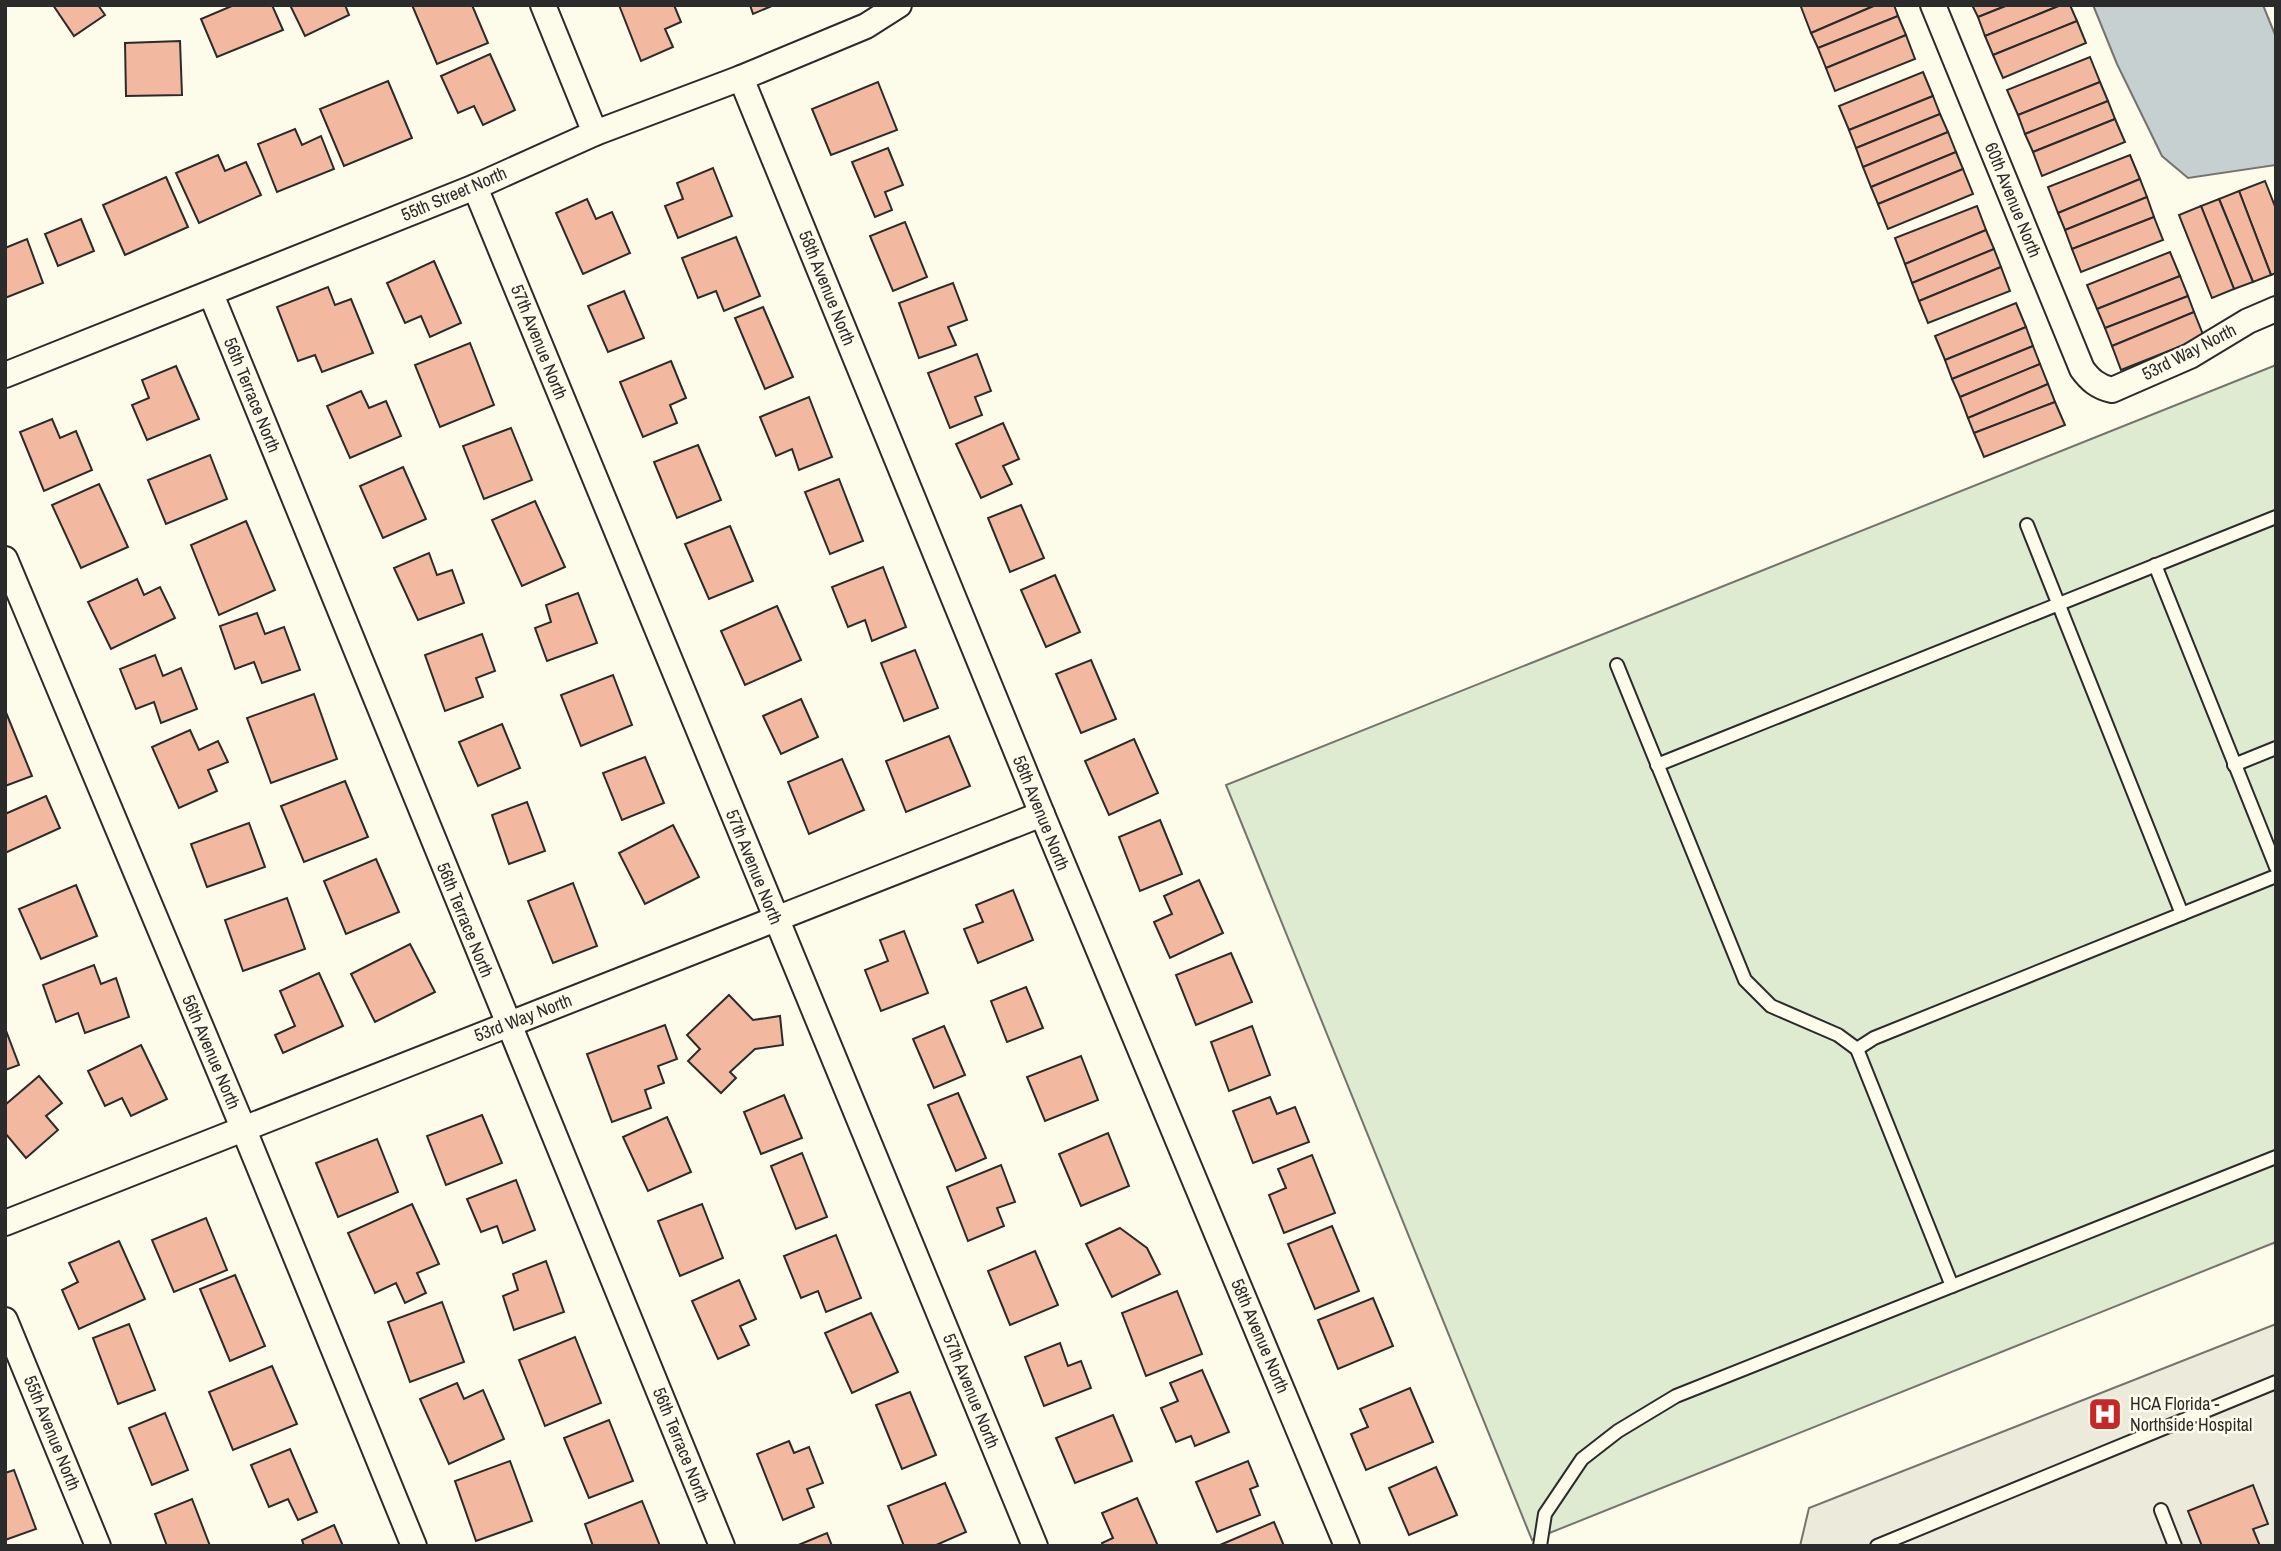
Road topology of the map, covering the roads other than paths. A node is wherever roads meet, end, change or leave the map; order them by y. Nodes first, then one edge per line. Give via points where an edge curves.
1 (543, 5) edge
2 (1933, 5) edge
3 (894, 6) edge
4 (741, 78) junction
5 (595, 133) junction
6 (475, 187) junction
7 (211, 294) junction
8 (2276, 309) edge
9 (5, 375) edge
10 (2102, 388) joint
11 (2276, 517) edge
12 (2027, 525) dead end
13 (5, 559) edge
14 (2155, 565) junction
15 (2059, 604) junction
16 (1617, 665) dead end
17 (2276, 748) edge
18 (1657, 765) junction
19 (2234, 765) junction
20 (1042, 814) junction
21 (2276, 867) edge
22 (2276, 876) edge
23 (2182, 914) junction
24 (776, 920) junction
25 (508, 1024) junction
26 (1857, 1049) junction
27 (244, 1130) junction
28 (2276, 1157) edge
29 (5, 1223) edge
30 (1952, 1286) junction
31 (5, 1320) edge
32 (2276, 1382) edge
33 (2161, 1510) dead end
34 (98, 1546) edge
35 (414, 1546) edge
36 (722, 1546) edge
37 (1035, 1546) edge
38 (1347, 1546) edge
39 (1540, 1546) edge
40 (1877, 1546) edge
41 (2175, 1546) edge

1 - 5 street
2 - 10 street, 60th Avenue North via 2082,369
3 - 4 street, 55th Street North via 866,26
4 - 5 street, 55th Street North
4 - 20 street, 58th Avenue North
5 - 6 street, 55th Street North
6 - 7 street, 55th Street North
6 - 24 street, 57th Avenue North
7 - 9 street, 55th Street North
7 - 25 street, 56th Terrace North
8 - 10 street, 53rd Way North via 2190,356 2112,390
11 - 14 lane
12 - 15 lane
13 - 27 street, 56th Avenue North
14 - 15 lane
14 - 19 lane
15 - 18 lane
15 - 23 lane
16 - 18 lane
17 - 19 lane
18 - 26 lane via 1745,980 1771,1006 1838,1035
19 - 21 lane
20 - 24 street, 53rd Way North
20 - 38 street, 58th Avenue North
22 - 23 lane
23 - 26 lane via 1874,1038
24 - 25 street, 53rd Way North
24 - 37 street, 57th Avenue North
25 - 27 street, 53rd Way North
25 - 36 street, 56th Terrace North
26 - 30 lane
27 - 29 street, 53rd Way North
27 - 35 street, 56th Avenue North
28 - 30 lane
30 - 39 lane via 1676,1396 1618,1431 1582,1459 1545,1514
31 - 34 street, 55th Avenue North
32 - 40 lane
33 - 41 lane

